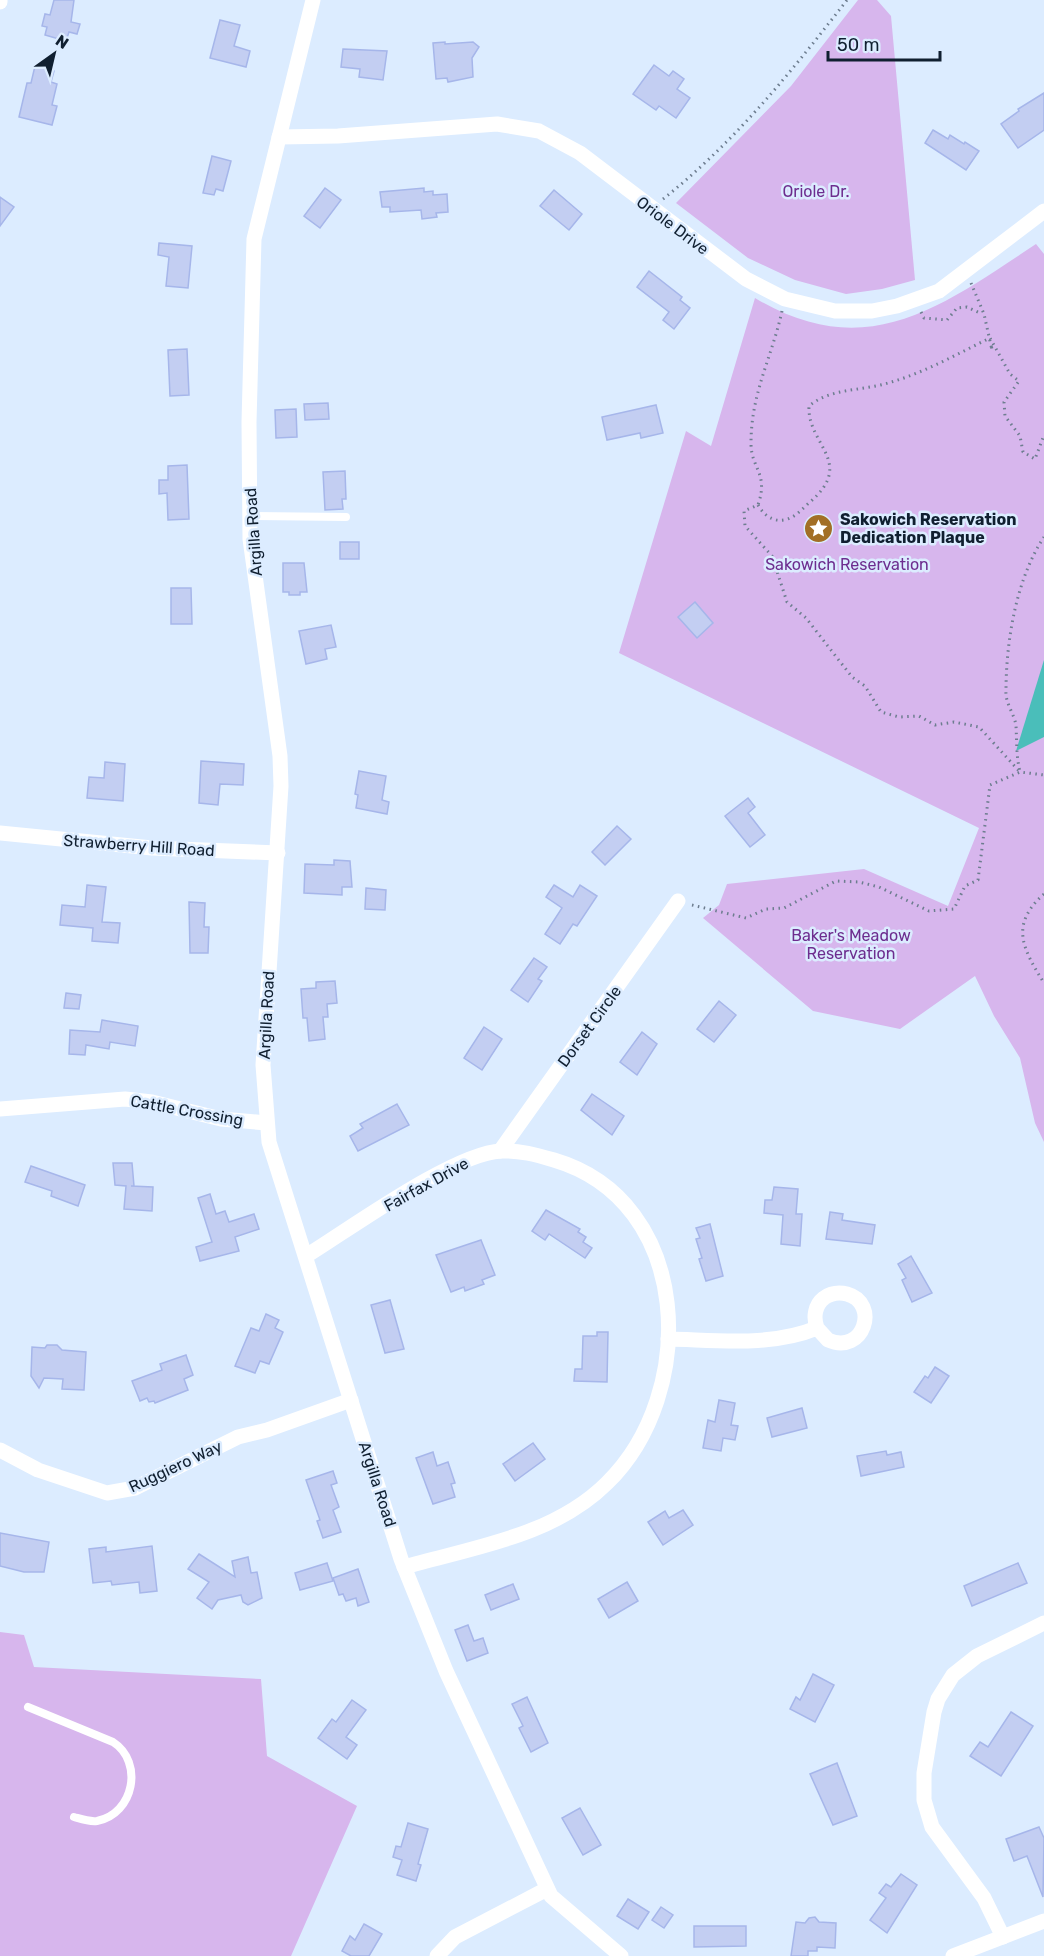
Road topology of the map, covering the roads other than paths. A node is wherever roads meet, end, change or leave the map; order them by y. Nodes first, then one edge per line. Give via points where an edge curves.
1 (313, 0) edge
2 (279, 137) junction
3 (1044, 211) edge
4 (250, 516) junction
5 (346, 517) dead end
6 (0, 833) edge
7 (278, 854) junction
8 (678, 901) road end
9 (0, 1109) edge
10 (267, 1123) junction
11 (500, 1151) junction
12 (306, 1256) junction
13 (817, 1328) dead end
14 (668, 1339) junction
15 (351, 1400) junction
16 (0, 1450) edge
17 (404, 1568) junction
18 (1044, 1623) edge
19 (28, 1707) dead end
20 (74, 1818) dead end
21 (547, 1889) junction
22 (1044, 1922) edge
23 (1003, 1937) junction
24 (437, 1956) edge
25 (621, 1956) edge
26 (953, 1956) edge

1 - 2 street, Argilla Road
2 - 3 street, Oriole Drive via 497,124 539,131 580,153 746,279 785,299 835,311 872,311 939,291
2 - 4 street, Argilla Road via 254,239
4 - 5 lane
4 - 7 street, Argilla Road via 280,756
6 - 7 street, Strawberry Hill Road via 152,848
7 - 10 street, Argilla Road via 263,1065
8 - 11 street, Dorset Circle
9 - 10 street, Cattle Crossing via 124,1099 221,1119
10 - 12 street, Argilla Road via 269,1142
11 - 12 street, Fairfax Drive via 479,1155 442,1172
11 - 14 street, Fairfax Drive via 566,1163 587,1172 619,1195 640,1223 657,1258 669,1310
12 - 15 street, Argilla Road
13 - 14 street via 764,1339
14 - 17 street, Fairfax Drive via 660,1384 642,1437 621,1468 592,1496 560,1519 541,1527
15 - 16 street, Ruggiero Way via 238,1437 135,1488 107,1493 38,1470
15 - 17 street, Argilla Road
17 - 21 street, Argilla Road via 446,1671
18 - 23 street via 977,1656 953,1675 934,1712 924,1773 924,1800 932,1827 984,1898
19 - 20 lane via 113,1742 123,1748 128,1759 133,1772 122,1807 94,1822
21 - 24 street via 455,1937
21 - 25 street, Argilla Road via 568,1913
22 - 23 street
23 - 26 street

